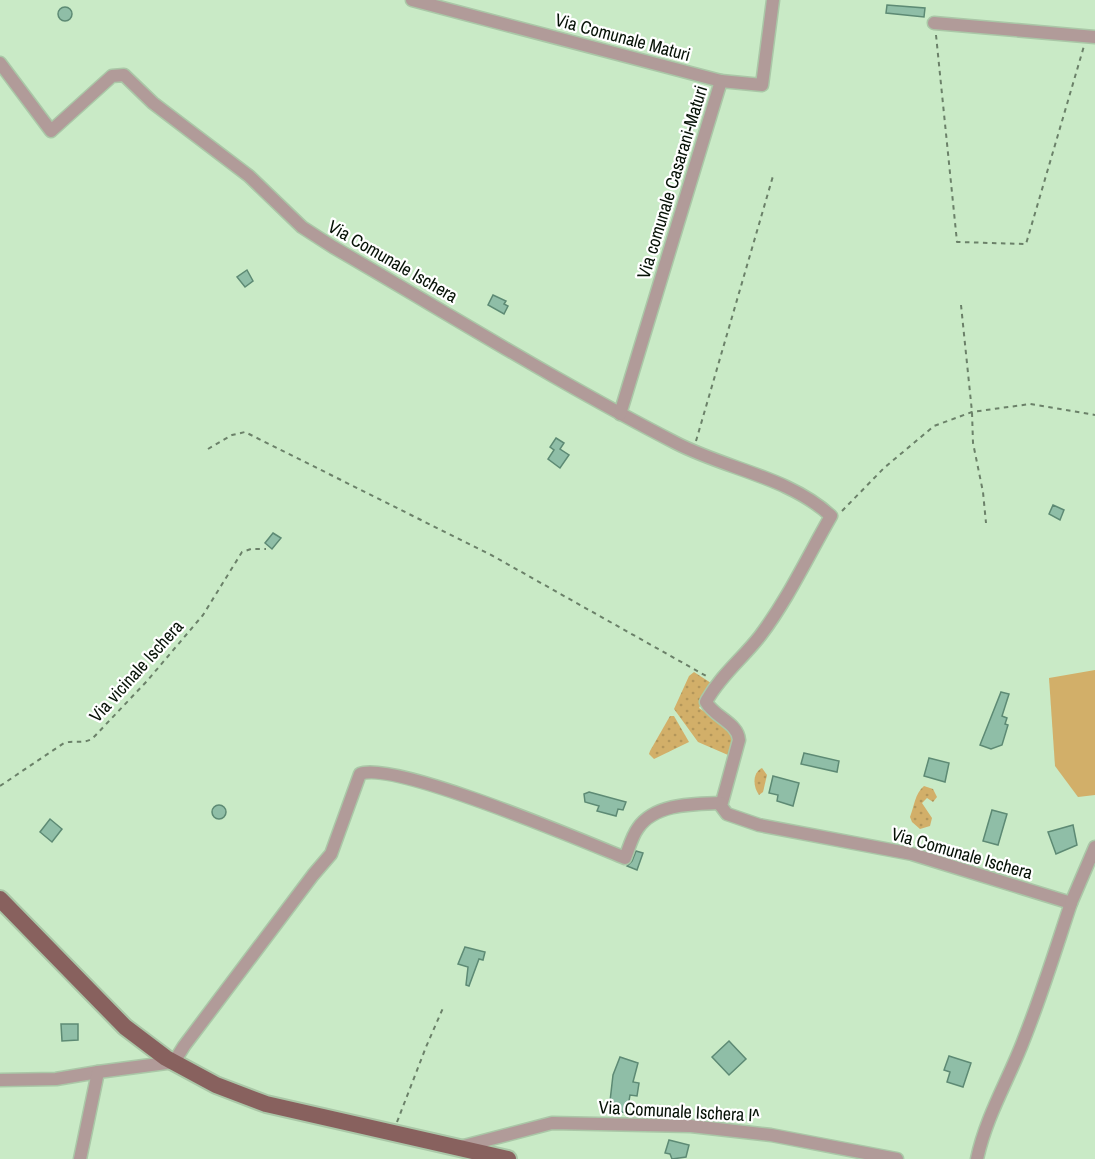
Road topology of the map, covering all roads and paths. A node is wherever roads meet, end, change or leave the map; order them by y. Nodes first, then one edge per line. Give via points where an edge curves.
1 (412, 0) edge
2 (773, 0) edge
3 (934, 23) joint
4 (1091, 37) edge
5 (0, 63) edge
6 (721, 81) junction
7 (773, 176) dead end
8 (961, 306) dead end
9 (972, 412) junction
10 (620, 414) junction
11 (1095, 415) edge
12 (208, 449) dead end
13 (693, 452) junction
14 (831, 516) junction
15 (986, 524) dead end
16 (266, 549) dead end
17 (718, 683) junction
18 (0, 786) edge
19 (721, 803) junction
20 (1095, 847) edge
21 (0, 899) edge
22 (1071, 903) junction
23 (443, 1008) dead end
24 (174, 1062) junction
25 (98, 1071) junction
26 (0, 1080) edge
27 (393, 1133) junction
28 (459, 1148) junction
29 (80, 1159) edge
30 (508, 1159) edge
31 (897, 1159) edge
32 (977, 1159) edge

1 - 6 street, Via Comunale Maturi
2 - 6 street, Via comunale Casarani-Maturi via 762,85
3 - 4 street
3 - 4 path via 957,242 1026,244
5 - 10 street, Via Comunale Ischera via 51,131 112,76 124,75 153,103 249,176 302,227
6 - 10 street, Via comunale Casarani-Maturi
7 - 13 path
8 - 9 path
9 - 11 path via 1030,404
9 - 14 path via 934,426
9 - 15 path
10 - 13 street, Via Comunale Ischera
12 - 17 path via 232,435 252,435 492,556
13 - 14 street, Via Comunale Ischera via 784,486 816,502
14 - 17 street via 777,612
16 - 18 path, Via vicinale Ischera via 242,552 203,615 92,739 64,743
17 - 19 street via 706,702 739,735
19 - 22 street, Via Comunale Ischera via 727,814 759,825 912,854
19 - 24 street via 652,813 637,829 625,858 485,803 412,779 364,772 358,777 327,860
20 - 22 street
21 - 24 main road via 125,1027
22 - 32 street via 1024,1040 995,1102
23 - 27 path
24 - 25 street
24 - 27 main road via 216,1085 266,1104
25 - 26 street via 56,1079
25 - 29 street
27 - 28 main road
28 - 30 main road
28 - 31 street, Via Comunale Ischera I^ via 552,1123 691,1126 771,1135

